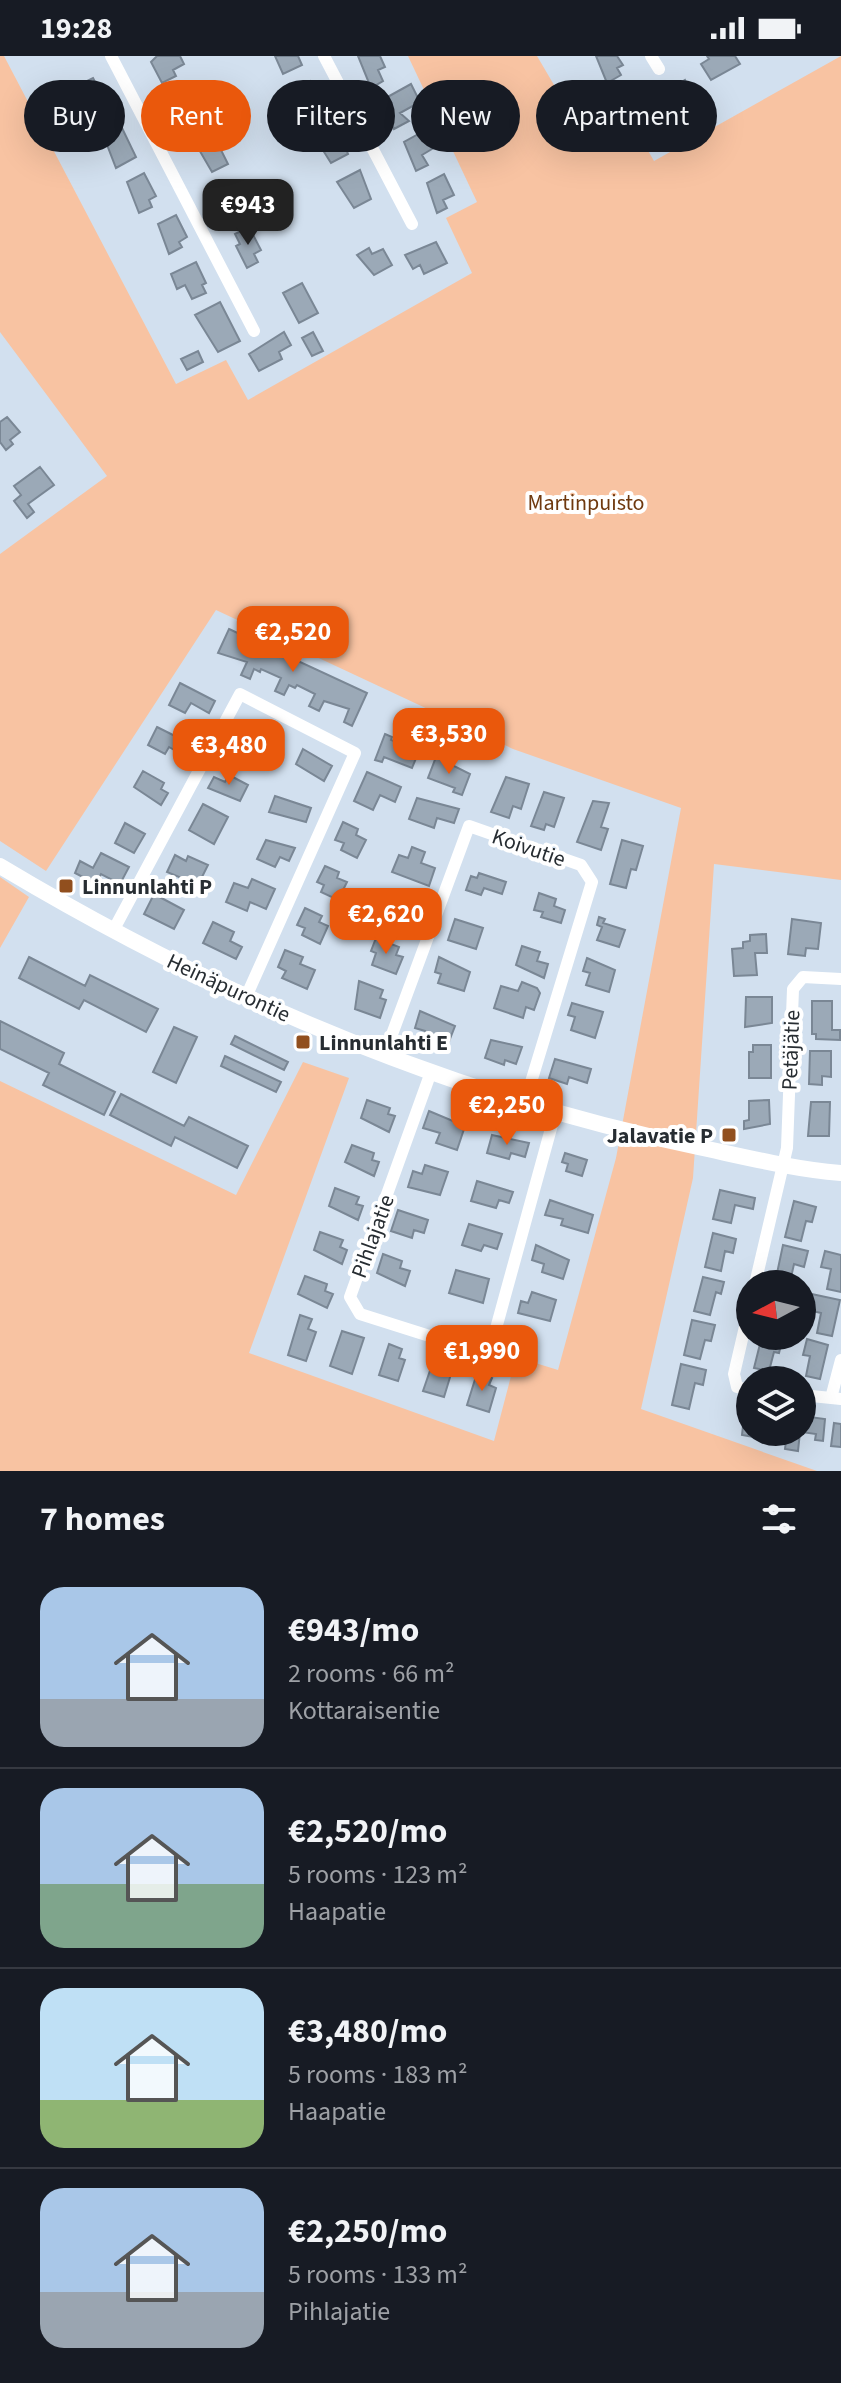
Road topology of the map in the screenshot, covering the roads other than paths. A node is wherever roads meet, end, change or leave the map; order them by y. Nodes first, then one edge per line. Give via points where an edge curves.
1 (111, 56) edge
2 (324, 56) edge
3 (651, 56) edge
4 (659, 69) dead end
5 (412, 224) dead end
6 (254, 331) dead end
7 (0, 866) edge
8 (113, 931) junction
9 (841, 979) edge
10 (246, 997) junction
11 (384, 1056) junction
12 (431, 1072) junction
13 (524, 1105) junction
14 (555, 1114) junction
15 (783, 1164) junction
16 (841, 1173) edge
17 (758, 1270) edge
18 (740, 1350) edge
19 (841, 1360) edge
20 (736, 1383) edge
21 (816, 1397) edge
22 (836, 1399) edge

1 - 6 street
2 - 5 street
3 - 4 street
7 - 8 street, Heinäpurontie
8 - 10 street, Heinäpurontie
8 - 10 street via 240,694 355,753
9 - 15 street, Petäjätie via 803,977 793,989
10 - 11 street, Heinäpurontie
11 - 12 street, Heinäpurontie
11 - 13 street, Koivutie via 469,826 581,865 592,882
12 - 13 street, Heinäpurontie
12 - 14 street, Pihlajatie via 350,1297 360,1314 480,1352 492,1343
13 - 14 street, Heinäpurontie
14 - 15 street, Heinäpurontie
15 - 16 street, Heinäpurontie
15 - 17 street
18 - 20 street
19 - 22 street
21 - 22 street

